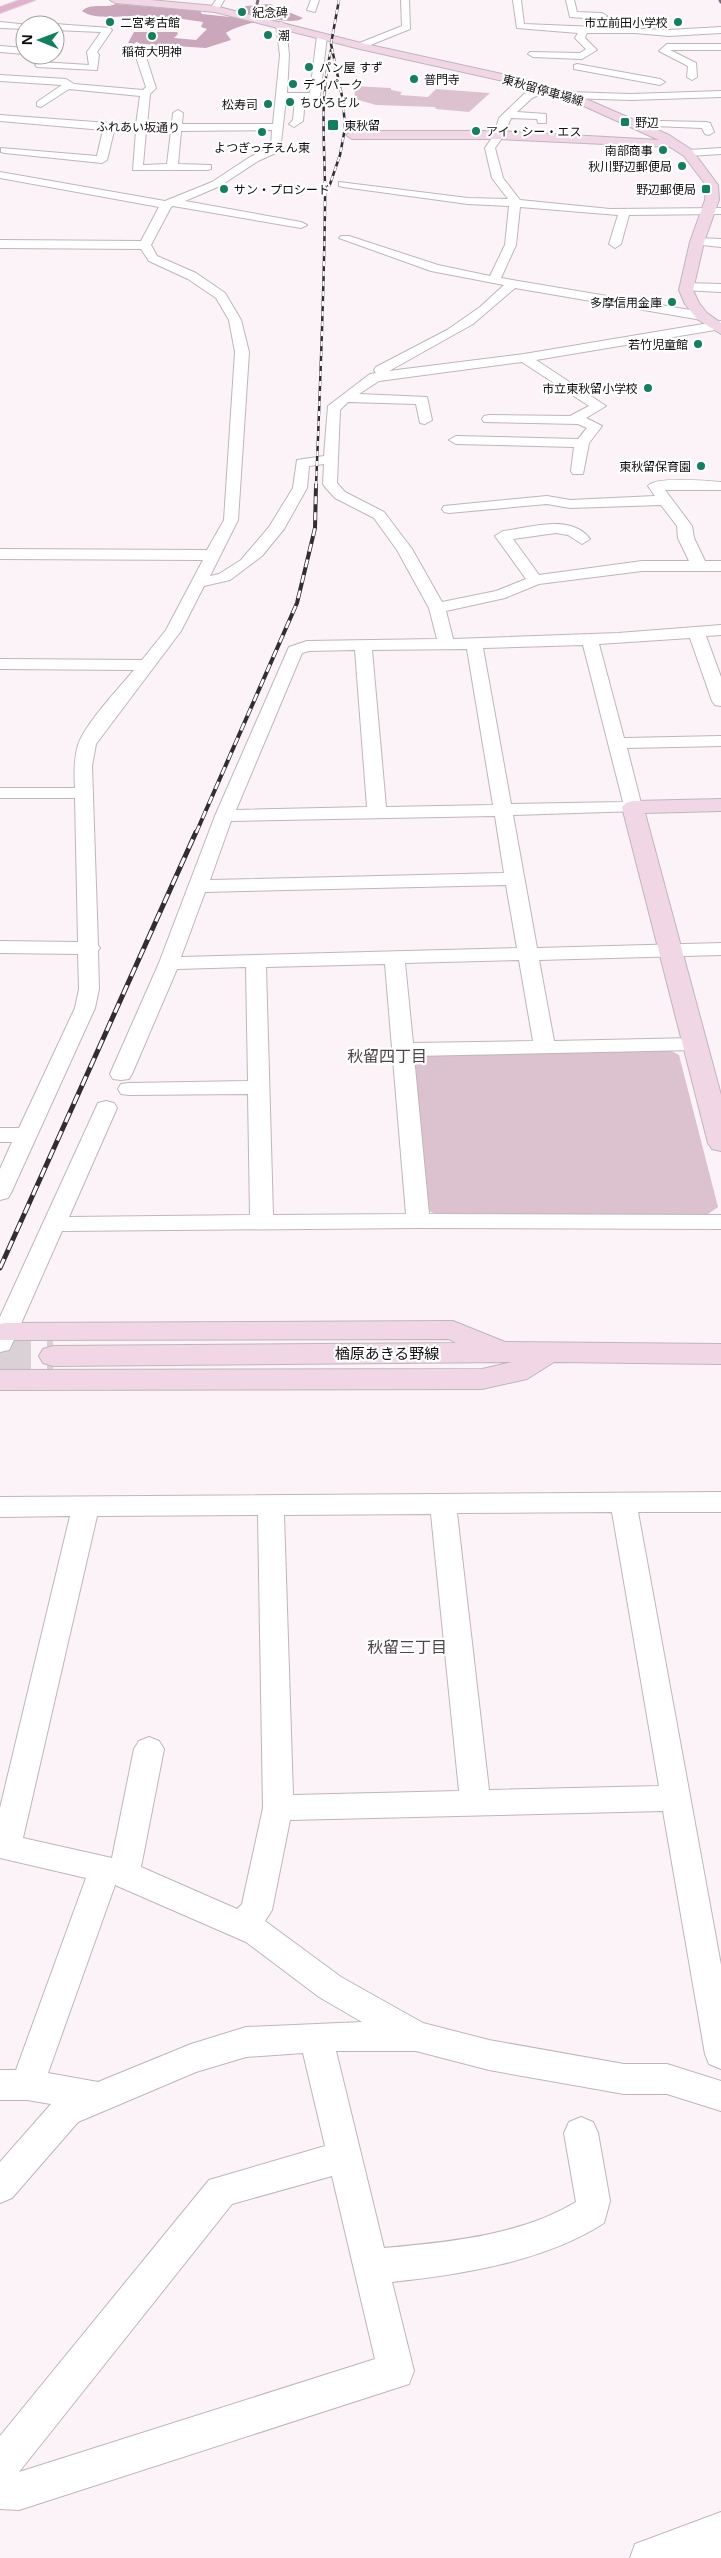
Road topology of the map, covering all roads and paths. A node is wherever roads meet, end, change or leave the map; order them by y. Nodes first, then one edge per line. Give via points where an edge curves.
1 (26, 0) edge
2 (30, 0) edge
3 (115, 0) edge
4 (315, 0) edge
5 (404, 0) edge
6 (517, 0) edge
7 (570, 0) edge
8 (130, 1) edge
9 (218, 5) edge
10 (0, 10) edge
11 (312, 10) dead end
12 (608, 16) dead end
13 (630, 17) dead end
14 (0, 24) edge
15 (15, 25) edge
16 (281, 25) junction
17 (65, 28) edge
18 (635, 30) junction
19 (721, 30) edge
20 (582, 31) junction
21 (322, 36) junction
22 (137, 45) dead end
23 (360, 46) junction
24 (721, 47) edge
25 (0, 49) edge
26 (15, 50) edge
27 (533, 54) dead end
28 (582, 56) junction
29 (44, 65) edge
30 (577, 67) junction
31 (564, 72) dead end
32 (670, 76) dead end
33 (693, 77) dead end
34 (0, 78) edge
35 (546, 82) junction
36 (660, 82) junction
37 (67, 86) junction
38 (120, 90) junction
39 (145, 93) junction
40 (721, 94) edge
41 (568, 95) junction
42 (281, 96) junction
43 (300, 96) junction
44 (108, 99) dead end
45 (652, 102) junction
46 (41, 104) dead end
47 (0, 108) edge
48 (178, 113) dead end
49 (219, 113) dead end
50 (508, 115) junction
51 (0, 118) edge
52 (542, 121) dead end
53 (42, 122) junction
54 (659, 124) junction
55 (74, 125) junction
56 (109, 128) junction
57 (176, 128) junction
58 (226, 128) junction
59 (277, 128) junction
60 (142, 129) junction
61 (29, 132) dead end
62 (709, 132) dead end
63 (352, 135) dead end
64 (499, 135) junction
65 (670, 141) junction
66 (17, 142) dead end
67 (721, 151) edge
68 (688, 153) junction
69 (85, 159) junction
70 (207, 167) dead end
71 (172, 168) junction
72 (0, 175) edge
73 (48, 184) junction
74 (343, 184) dead end
75 (517, 203) junction
76 (171, 204) junction
77 (715, 212) edge
78 (624, 213) junction
79 (301, 225) dead end
80 (344, 238) dead end
81 (697, 242) junction
82 (0, 244) edge
83 (615, 244) dead end
84 (721, 244) edge
85 (145, 245) junction
86 (494, 280) junction
87 (513, 283) junction
88 (687, 287) junction
89 (721, 288) edge
90 (702, 316) junction
91 (719, 327) edge
92 (524, 358) junction
93 (375, 377) junction
94 (345, 398) junction
95 (489, 419) dead end
96 (425, 420) dead end
97 (579, 420) junction
98 (456, 440) dead end
99 (582, 443) junction
100 (330, 459) junction
101 (578, 471) dead end
102 (721, 486) edge
103 (665, 500) junction
104 (449, 508) dead end
105 (582, 539) dead end
106 (0, 554) edge
107 (212, 555) junction
108 (700, 566) junction
109 (721, 566) edge
110 (535, 580) junction
111 (198, 583) junction
112 (437, 608) junction
113 (721, 630) edge
114 (697, 633) junction
115 (590, 640) junction
116 (446, 644) junction
117 (474, 644) junction
118 (362, 645) junction
119 (0, 664) edge
120 (147, 665) junction
121 (721, 701) edge
122 (721, 741) edge
123 (616, 744) junction
124 (0, 792) edge
125 (83, 793) junction
126 (721, 805) edge
127 (633, 807) junction
128 (502, 810) junction
129 (377, 813) junction
130 (224, 816) junction
131 (515, 879) junction
132 (198, 886) junction
133 (0, 947) edge
134 (90, 948) junction
135 (721, 949) edge
136 (671, 951) junction
137 (528, 954) junction
138 (395, 958) junction
139 (256, 961) junction
140 (169, 963) junction
141 (695, 1044) junction
142 (544, 1046) junction
143 (403, 1050) junction
144 (259, 1087) junction
145 (106, 1108) dead end
146 (0, 1135) edge
147 (26, 1135) junction
148 (721, 1143) edge
149 (0, 1193) edge
150 (418, 1221) junction
151 (262, 1222) junction
152 (721, 1222) edge
153 (56, 1224) junction
154 (3, 1338) edge
155 (502, 1352) junction
156 (546, 1354) junction
157 (721, 1354) edge
158 (53, 1356) tunnel mouth
159 (0, 1380) edge
160 (623, 1502) junction
161 (721, 1502) edge
162 (443, 1504) junction
163 (271, 1505) junction
164 (86, 1506) junction
165 (0, 1507) edge
166 (149, 1749) dead end
167 (676, 1798) junction
168 (475, 1802) junction
169 (278, 1808) junction
170 (3, 1845) edge
171 (115, 1872) junction
172 (242, 1925) junction
173 (714, 1977) edge
174 (416, 2036) junction
175 (316, 2037) junction
176 (721, 2054) edge
177 (14, 2085) edge
178 (721, 2096) edge
179 (97, 2097) junction
180 (581, 2133) dead end
181 (344, 2157) junction
182 (0, 2187) edge
183 (370, 2267) junction
184 (0, 2466) edge
185 (0, 2490) edge
186 (712, 2542) edge
187 (648, 2558) edge

1 - 2 street
2 - 10 main road
3 - 8 main road, 東秋留停車場線
4 - 11 street
5 - 23 street via 407,27
6 - 20 street via 520,26
7 - 12 street via 573,15
8 - 9 main road, 東秋留停車場線
9 - 16 main road, 東秋留停車場線
13 - 18 street
14 - 15 street
16 - 21 main road, 東秋留停車場線
16 - 42 street via 284,36
17 - 29 street via 107,30 90,54 94,68
18 - 19 street via 669,33
18 - 20 street
20 - 28 street via 580,38 592,50
21 - 23 main road, 東秋留停車場線
21 - 43 street via 315,96
22 - 39 street via 151,88
23 - 35 main road, 東秋留停車場線 via 529,84
24 - 33 street via 667,47 664,50 693,64
25 - 26 street
27 - 28 street
28 - 30 street
30 - 31 street
30 - 36 street
32 - 36 street
34 - 37 street via 66,82
35 - 41 main road, 東秋留停車場線
35 - 50 street
36 - 45 street
37 - 38 street
37 - 46 street
38 - 39 street
38 - 44 street
39 - 60 street via 148,113
40 - 45 street
41 - 45 street
41 - 65 main road, 東秋留停車場線
42 - 43 street
42 - 59 street
43 - 59 street, ふれあい坂通り via 298,121
45 - 54 street
47 - 55 street via 88,115
48 - 57 street
49 - 58 street
50 - 52 street via 542,116
50 - 64 street
51 - 53 street, ふれあい坂通り
53 - 55 street, ふれあい坂通り
53 - 61 street
54 - 62 street via 706,125
54 - 65 street
55 - 56 street, ふれあい坂通り
56 - 60 street, ふれあい坂通り
56 - 69 street via 102,160
57 - 58 street, ふれあい坂通り
57 - 60 street, ふれあい坂通り
57 - 71 street
58 - 59 street, ふれあい坂通り
59 - 76 street via 276,149 216,184
60 - 71 street via 137,168
63 - 64 main road
64 - 65 main road
64 - 75 street via 490,148 494,168
65 - 68 main road
66 - 69 street via 6,150
67 - 68 street
68 - 77 main road via 712,185
69 - 73 street
70 - 71 street
72 - 73 street
73 - 76 street
74 - 75 street via 468,201
75 - 78 street
75 - 86 street via 512,218 511,246
76 - 79 street
76 - 85 street
77 - 78 street
77 - 81 main road
78 - 83 street
80 - 86 street via 435,268
81 - 84 street
81 - 88 main road
82 - 85 street
85 - 107 street via 153,258 192,276 221,296 235,320 242,352 231,520
86 - 87 street
87 - 90 street
87 - 93 street via 470,322 374,374
88 - 89 street
88 - 90 main road via 692,304
90 - 91 main road
91 - 92 street
92 - 93 street
92 - 97 street via 599,406 575,418
93 - 94 street
94 - 96 street via 422,400
94 - 100 street via 334,410
95 - 97 street
97 - 99 street via 596,426
98 - 99 street
99 - 101 street
100 - 111 street via 302,463 300,488 276,529 246,563 224,577
100 - 112 street via 330,484 340,495 379,515 404,549
102 - 103 street via 656,486
103 - 104 street via 570,504 547,500
103 - 108 street via 684,526 686,538
105 - 110 street via 574,531 556,528 503,536
106 - 107 street
107 - 111 street
108 - 109 street
108 - 110 street via 642,566
110 - 112 street via 521,590
111 - 120 street via 173,631
112 - 116 street
113 - 114 street
114 - 115 street
114 - 121 street
115 - 117 street
115 - 123 street
116 - 117 street
116 - 118 street
117 - 128 street
118 - 129 street
118 - 130 street via 307,646 295,650
119 - 120 street
120 - 125 street via 102,720 87,744
122 - 123 street
123 - 127 street
124 - 125 street
125 - 134 street
126 - 127 main road
127 - 128 street
127 - 136 main road
128 - 129 street
128 - 131 street
129 - 130 street
130 - 132 street
131 - 132 street
131 - 137 street
132 - 140 street
133 - 134 street
134 - 147 street via 90,989 85,1008
135 - 136 street
136 - 137 street
136 - 141 main road
137 - 138 street
137 - 142 street
138 - 139 street
138 - 143 street
139 - 140 street
139 - 144 street
140 - 144 street via 125,1081
141 - 142 street
141 - 148 main road
142 - 143 street
143 - 150 street
144 - 151 street
145 - 153 street
146 - 147 street
147 - 149 street
150 - 151 street
150 - 152 street
151 - 153 street
153 - 154 street
154 - 155 main road via 453,1330
155 - 156 main road, 楢原あきる野線
155 - 158 main road, 楢原あきる野線
156 - 157 main road, 楢原あきる野線
156 - 159 main road via 517,1372 482,1378
160 - 161 street
160 - 162 street
160 - 167 street
162 - 163 street
162 - 168 street
163 - 164 street
163 - 169 street
164 - 165 street
164 - 170 street
166 - 171 street
167 - 168 street
167 - 173 street
168 - 169 street
169 - 172 street via 256,1910
170 - 171 street
171 - 172 street
171 - 177 street
172 - 174 street via 257,1932 330,1986
173 - 176 street
174 - 175 street
174 - 178 street via 489,2055 624,2079 667,2079
175 - 179 street via 246,2042 191,2059
175 - 181 street
177 - 179 street
179 - 182 street via 66,2111
180 - 183 street via 594,2201 592,2212 580,2220 519,2244 469,2256
181 - 183 street
181 - 184 street via 221,2190
183 - 185 street via 396,2372 19,2491
186 - 187 street

